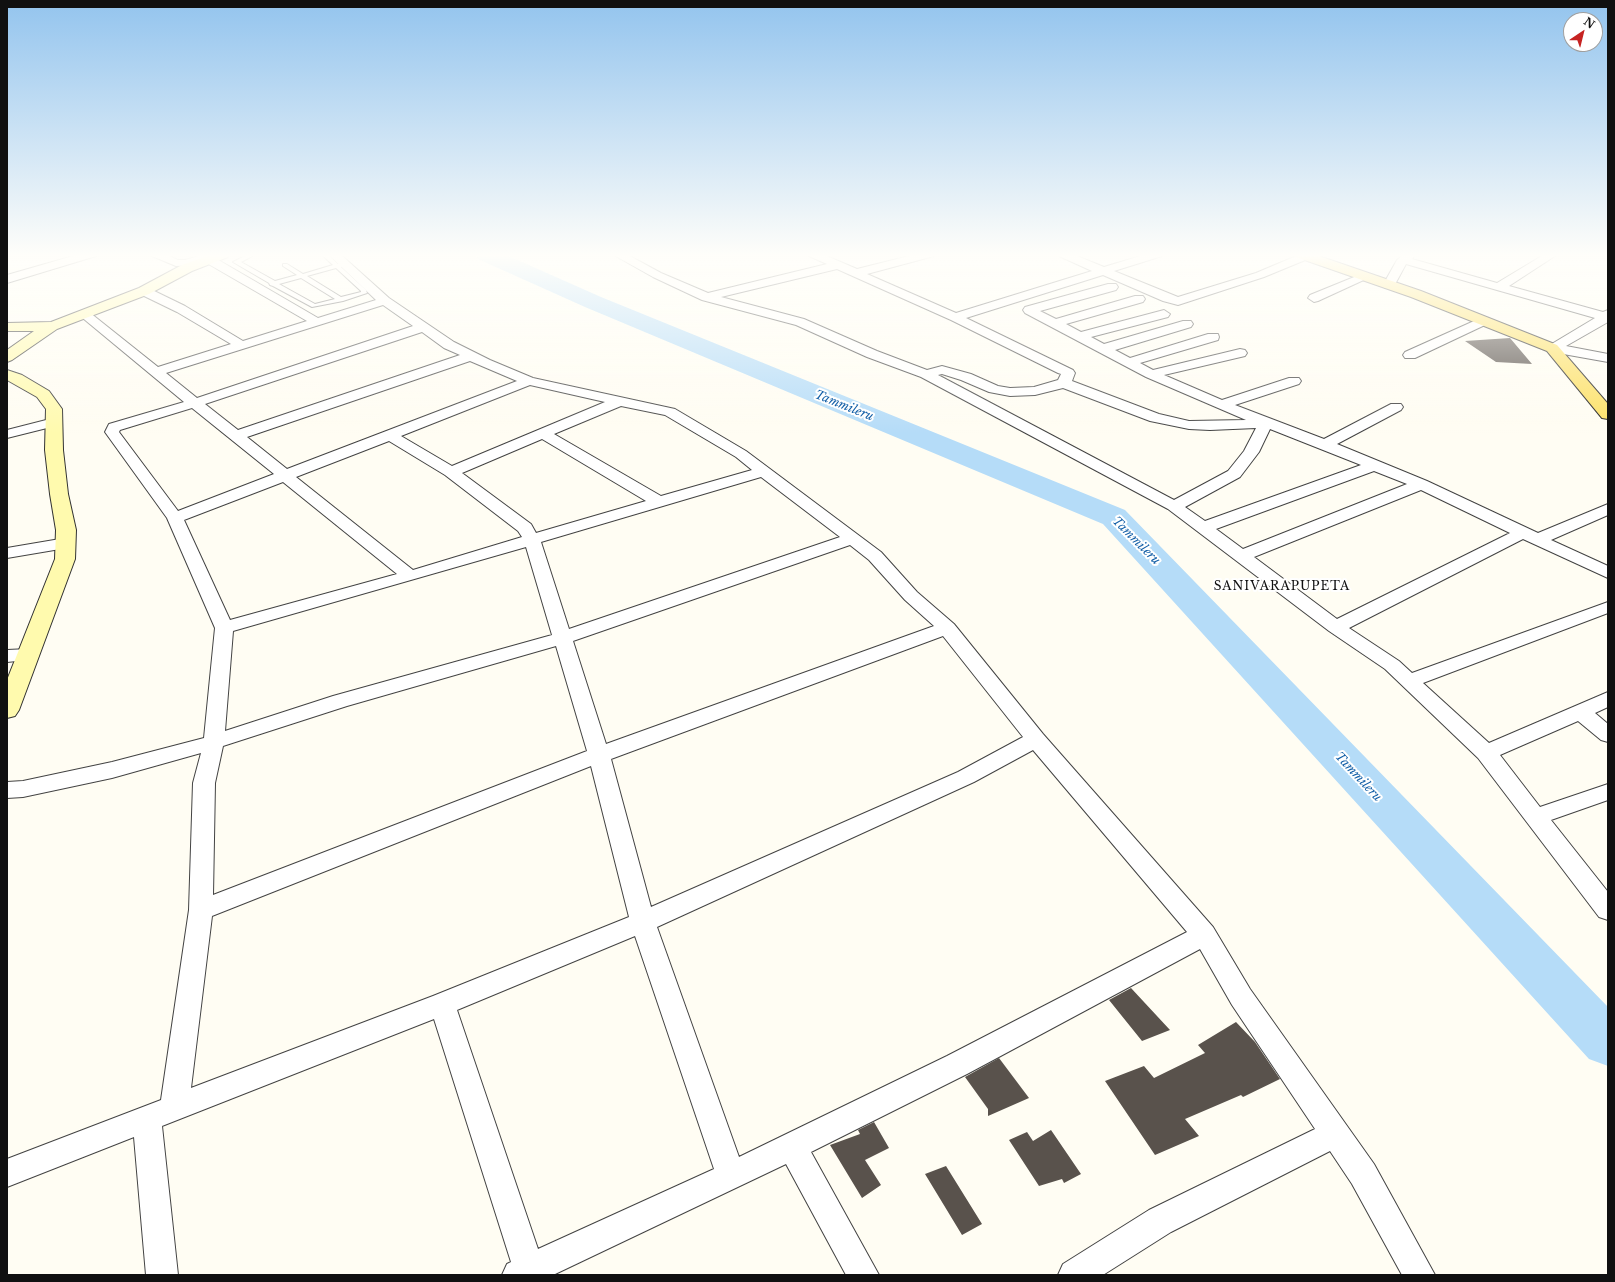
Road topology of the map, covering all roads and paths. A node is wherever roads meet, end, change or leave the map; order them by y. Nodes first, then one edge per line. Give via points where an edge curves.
1 (88, 314) edge
2 (189, 314) edge
3 (303, 314) edge
4 (343, 314) edge
5 (404, 314) edge
6 (769, 314) edge
7 (948, 314) edge
8 (965, 314) edge
9 (1037, 314) edge
10 (1088, 314) edge
11 (1164, 314) dead end
12 (1464, 314) edge
13 (85, 315) junction
14 (1607, 316) edge
15 (955, 317) junction
16 (1483, 321) junction
17 (317, 322) junction
18 (1056, 323) junction
19 (1187, 324) dead end
20 (9, 325) edge
21 (53, 326) junction
22 (424, 327) junction
23 (1080, 336) junction
24 (1213, 337) dead end
25 (241, 345) junction
26 (1103, 348) junction
27 (1552, 348) junction
28 (1240, 353) dead end
29 (1410, 355) dead end
30 (471, 356) junction
31 (7, 357) edge
32 (1608, 358) edge
33 (1129, 362) junction
34 (155, 372) junction
35 (926, 374) junction
36 (1151, 374) junction
37 (7, 375) edge
38 (1294, 381) dead end
39 (529, 382) junction
40 (1064, 383) junction
41 (620, 401) junction
42 (195, 403) junction
43 (1603, 403) edge
44 (1221, 405) junction
45 (1396, 407) dead end
46 (1608, 414) edge
47 (54, 422) junction
48 (1266, 423) junction
49 (542, 433) junction
50 (7, 434) edge
51 (390, 435) junction
52 (236, 436) junction
53 (1324, 445) junction
54 (1375, 465) junction
55 (764, 471) junction
56 (451, 472) junction
57 (286, 475) junction
58 (1421, 484) junction
59 (658, 502) junction
60 (1174, 506) junction
61 (1608, 508) edge
62 (175, 518) junction
63 (1202, 528) junction
64 (1529, 537) junction
65 (852, 539) junction
66 (532, 540) junction
67 (66, 543) junction
68 (7, 553) edge
69 (1241, 556) junction
70 (1608, 573) edge
71 (410, 576) junction
72 (1608, 607) edge
73 (1336, 627) junction
74 (224, 628) junction
75 (947, 628) junction
76 (563, 638) junction
77 (29, 655) junction
78 (7, 656) edge
79 (1409, 681) junction
80 (1608, 699) edge
81 (7, 710) edge
82 (1580, 712) junction
83 (1608, 735) edge
84 (1036, 739) junction
85 (214, 742) junction
86 (1486, 753) junction
87 (599, 755) junction
88 (7, 790) edge
89 (1608, 792) edge
90 (1536, 817) junction
91 (201, 910) junction
92 (1608, 910) edge
93 (643, 922) junction
94 (1204, 934) junction
95 (442, 1004) junction
96 (174, 1109) junction
97 (147, 1120) junction
98 (1334, 1134) junction
99 (792, 1146) junction
100 (7, 1173) edge
101 (732, 1176) junction
102 (526, 1273) edge
103 (162, 1275) edge
104 (862, 1275) edge
105 (1074, 1275) edge
106 (1419, 1275) edge

1 - 13 main road
2 - 25 street
3 - 17 street
4 - 17 street
5 - 22 street
6 - 35 street via 800,322 872,354
7 - 15 street
8 - 15 street
9 - 18 street
10 - 18 street
11 - 23 street
12 - 16 main road
13 - 21 main road
13 - 34 street
14 - 27 street
15 - 40 street via 1063,370 1068,374
16 - 27 main road
16 - 29 street
17 - 25 street
18 - 23 street
19 - 26 street
20 - 21 main road
21 - 31 main road
22 - 30 street via 449,345
22 - 42 street
23 - 26 street
24 - 33 street
25 - 34 street
26 - 33 street
27 - 32 street
27 - 43 main road
28 - 36 street
30 - 39 street
30 - 52 street
33 - 36 street
34 - 42 street
35 - 40 street via 942,370 994,389 1010,392 1035,391
35 - 60 street
36 - 44 street
37 - 47 main road via 43,394 54,409
38 - 44 street
39 - 41 street
39 - 51 street
40 - 48 street via 1155,418 1188,425
41 - 49 street
41 - 55 street via 670,412
42 - 52 street
42 - 62 street via 122,423 114,427 112,432
43 - 46 main road
44 - 48 street
45 - 53 street
47 - 50 street
47 - 67 main road via 54,450
48 - 53 street
48 - 60 street via 1251,452 1234,474
49 - 56 street
49 - 59 street
51 - 56 street
51 - 57 street
52 - 57 street
53 - 54 street
54 - 58 street
54 - 63 street
55 - 59 street
55 - 65 street
56 - 66 street via 525,528
57 - 62 street
57 - 71 street
58 - 64 street
58 - 69 street
59 - 66 street
60 - 63 street
61 - 64 street
62 - 74 street
63 - 69 street
64 - 70 street
64 - 73 street
65 - 75 street via 874,556 911,596
65 - 76 street
66 - 71 street
66 - 76 street
67 - 68 street
67 - 77 main road via 65,559
69 - 73 street
71 - 74 street
72 - 79 street
73 - 79 street via 1392,665
74 - 85 street
75 - 84 street
75 - 87 street
76 - 85 street via 340,701
76 - 87 street
77 - 78 street
77 - 81 main road
79 - 86 street
80 - 82 street
82 - 83 street
82 - 86 street
84 - 93 street via 966,777
84 - 94 street
85 - 88 street via 112,770 23,789
85 - 91 street via 204,783
86 - 90 street
87 - 91 street
87 - 93 street
89 - 90 street
90 - 92 street
91 - 96 street
93 - 95 street
93 - 101 street
94 - 98 street via 1241,997
94 - 99 street via 957,1066
95 - 96 street
95 - 102 street
96 - 97 street
97 - 100 street
97 - 103 street
98 - 105 street via 1160,1221
98 - 106 street via 1363,1174
99 - 101 street
99 - 104 street
101 - 102 street

